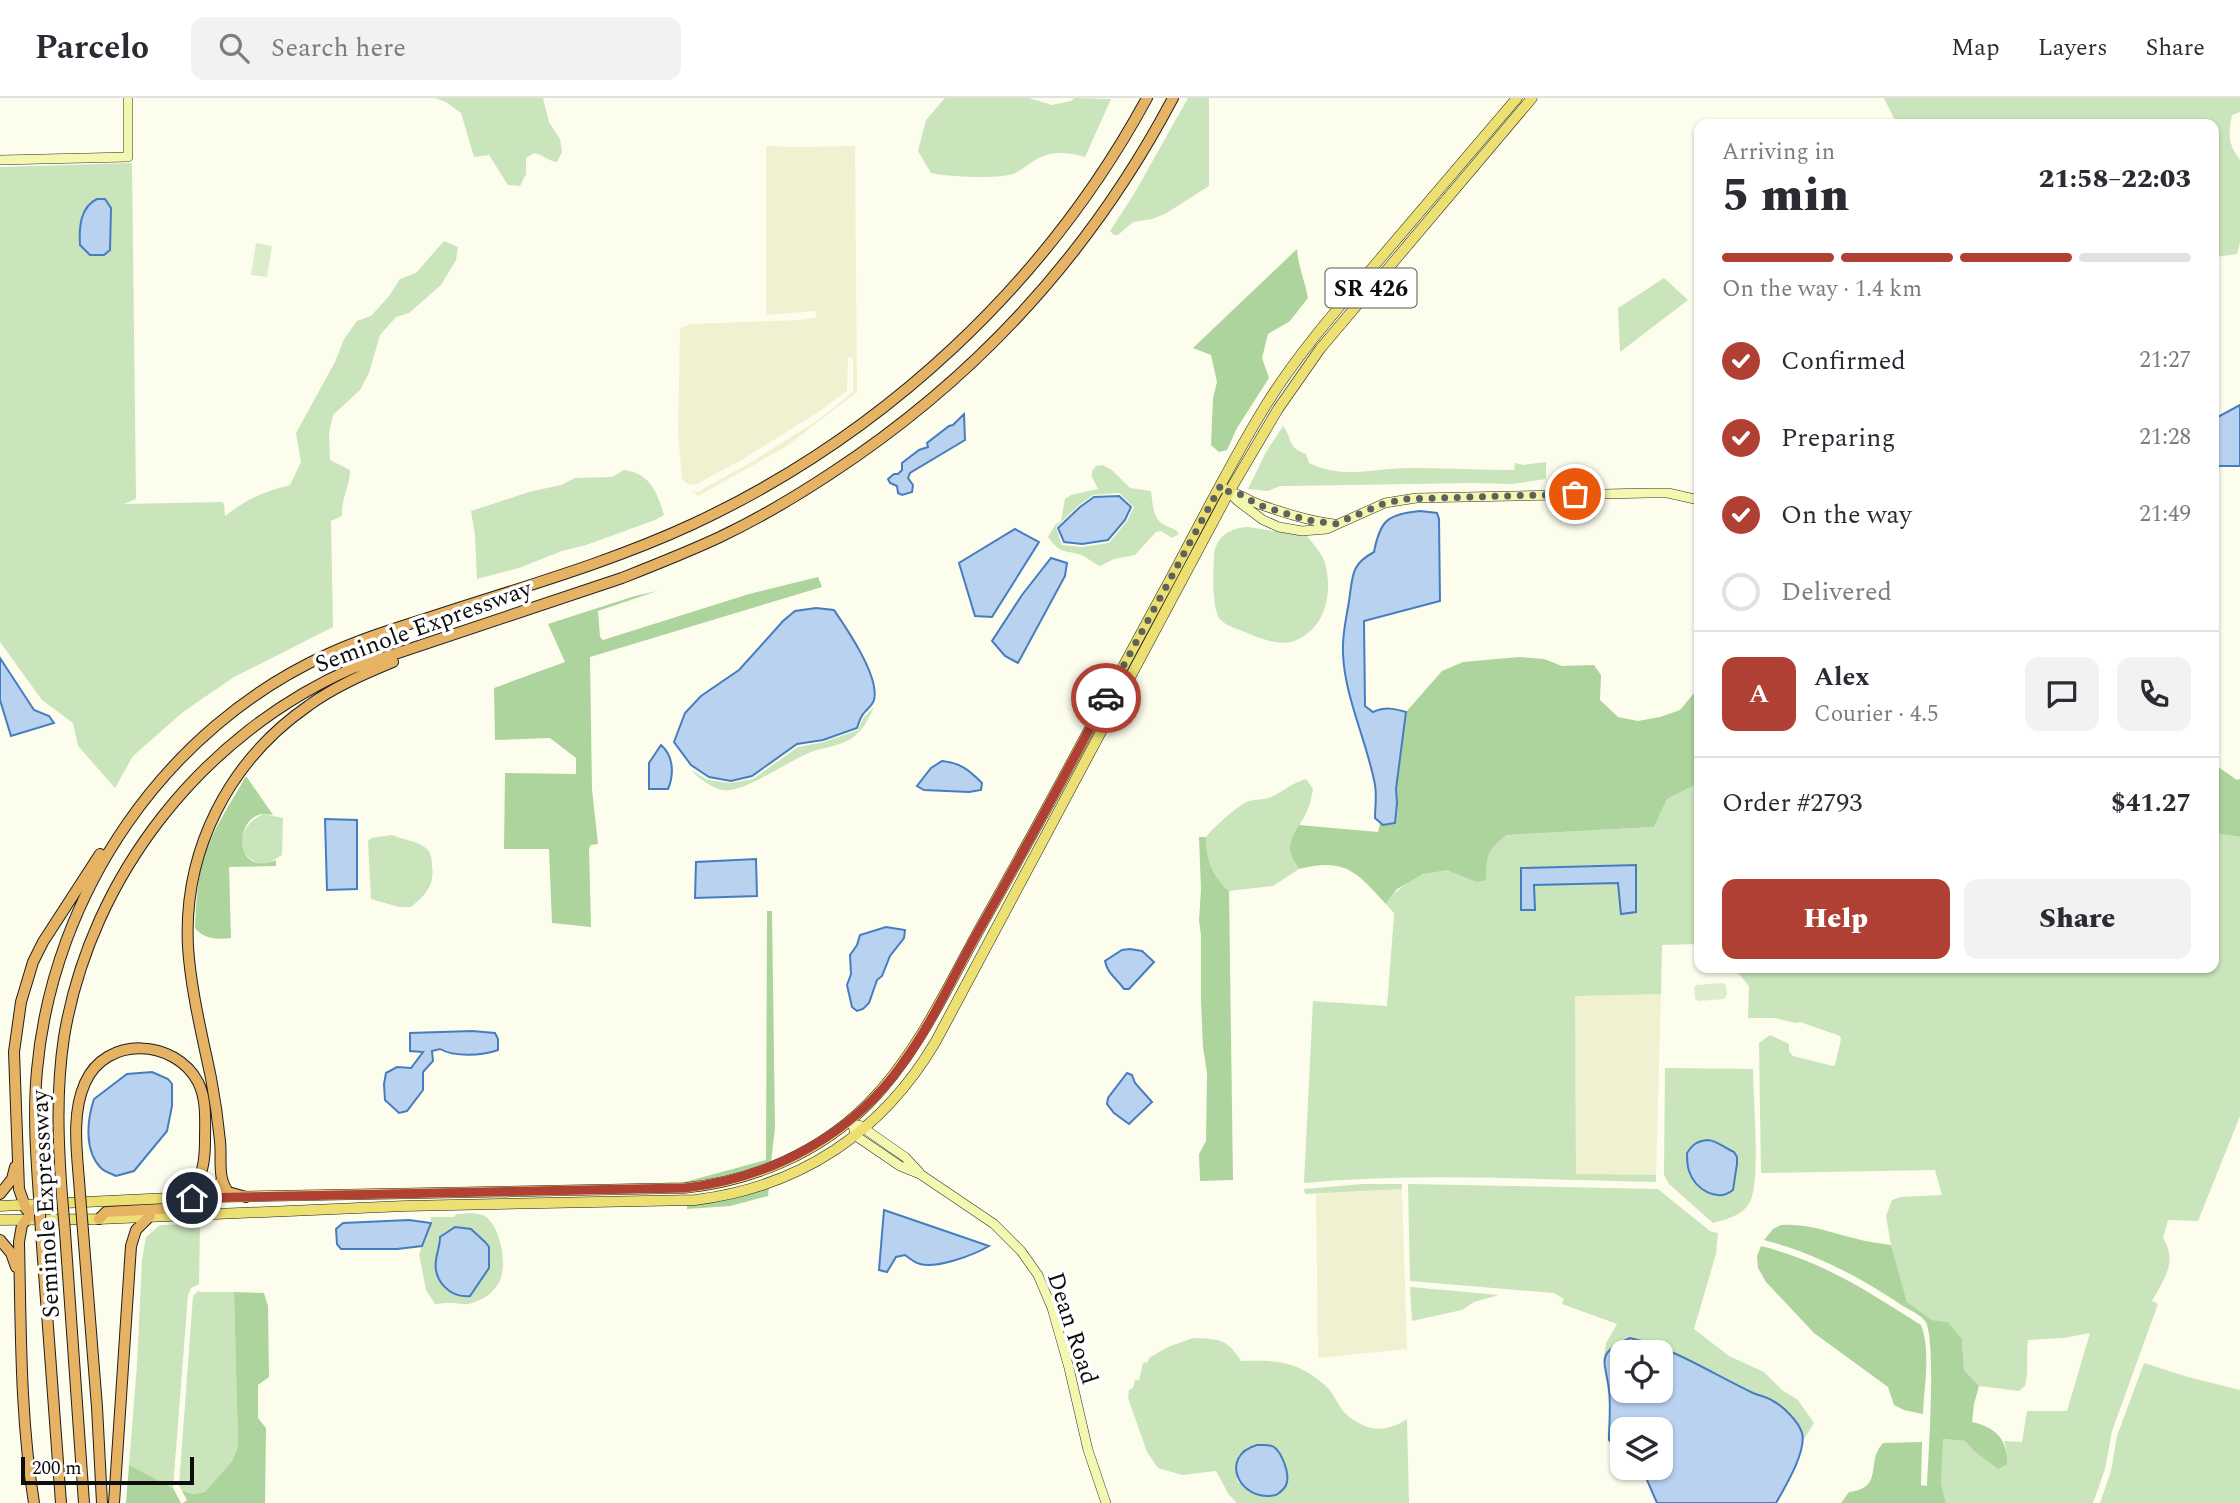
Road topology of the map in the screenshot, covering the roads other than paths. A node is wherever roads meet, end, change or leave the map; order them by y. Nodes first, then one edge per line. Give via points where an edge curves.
1 (128, 98) edge
2 (1147, 98) edge
3 (1173, 98) edge
4 (1517, 98) edge
5 (1532, 98) edge
6 (0, 160) edge
7 (1225, 489) junction
8 (1694, 499) edge
9 (1335, 524) junction
10 (486, 623) junction
11 (123, 828) junction
12 (970, 946) junction
13 (971, 976) junction
14 (851, 1119) junction
15 (860, 1132) junction
16 (17, 1144) junction
17 (221, 1181) junction
18 (700, 1186) junction
19 (678, 1188) junction
20 (506, 1191) junction
21 (410, 1193) junction
22 (0, 1194) edge
23 (246, 1197) junction
24 (170, 1198) junction
25 (214, 1198) junction
26 (41, 1201) junction
27 (674, 1201) junction
28 (650, 1202) junction
29 (487, 1204) junction
30 (0, 1206) edge
31 (318, 1210) junction
32 (29, 1215) junction
33 (150, 1216) junction
34 (99, 1219) junction
35 (0, 1220) edge
36 (0, 1240) edge
37 (20, 1275) junction
38 (34, 1503) edge
39 (61, 1503) edge
40 (84, 1503) edge
41 (102, 1503) edge
42 (114, 1503) edge
43 (1106, 1503) edge

1 - 6 street via 128,157
2 - 11 highway, Seminole Expressway via 1087,194 994,308 915,383 834,444 745,498 648,544 379,634 286,676 251,699 177,762
3 - 10 highway, Seminole Expressway via 1119,191 1047,286 975,362 896,429 800,494 721,537 622,578
4 - 7 main road, SR 426 via 1294,364 1266,405
5 - 7 main road, SR 426 via 1320,349
7 - 9 street via 1259,505
7 - 9 street via 1279,527 1302,531
7 - 12 main road, SR 426
7 - 13 main road, SR 426
8 - 9 street via 1668,493 1416,498 1385,503
10 - 17 highway via 378,668 292,717 238,774 217,808 193,879 188,925 189,961 217,1111
10 - 40 highway, Seminole Expressway, bridge via 353,668 264,718 194,779 166,811 132,859 98,923 64,1036 58,1117
11 - 16 highway via 54,923 25,985 14,1052
11 - 26 highway, Seminole Expressway via 77,914 48,999 35,1101
12 - 13 main road via 967,962
12 - 14 main road, SR 426 via 903,1063
13 - 15 main road, SR 426 via 916,1072
14 - 15 street
14 - 18 main road, SR 426 via 778,1164
15 - 27 main road, SR 426 via 816,1162 772,1182 726,1195
15 - 43 street, Dean Road via 900,1166 920,1174 994,1224 1038,1275 1052,1308
16 - 22 highway via 14,1174
16 - 32 highway via 19,1189
17 - 23 highway via 228,1192
17 - 25 highway
18 - 19 main road, SR 426
18 - 27 main road
19 - 20 main road, SR 426
19 - 28 main road
20 - 21 main road, SR 426
20 - 29 main road
21 - 23 main road, SR 426
21 - 31 main road via 399,1198 329,1202
23 - 25 main road, SR 426
24 - 25 main road, SR 426
24 - 26 main road, SR 426
24 - 41 highway, bridge via 192,1187 201,1175 205,1145 202,1092 177,1058 157,1049 124,1050 95,1067 84,1084 77,1121
25 - 34 highway via 193,1208 106,1212
26 - 32 highway
26 - 39 highway, Seminole Expressway, bridge
27 - 28 main road, SR 426
28 - 29 main road, SR 426
29 - 31 main road, SR 426
30 - 32 main road, SR 426
31 - 33 main road, SR 426
32 - 34 main road, SR 426
32 - 35 main road, SR 426
32 - 37 highway via 19,1238
33 - 34 main road, SR 426
33 - 42 highway via 136,1230 131,1247
36 - 37 highway
37 - 38 highway via 21,1372

